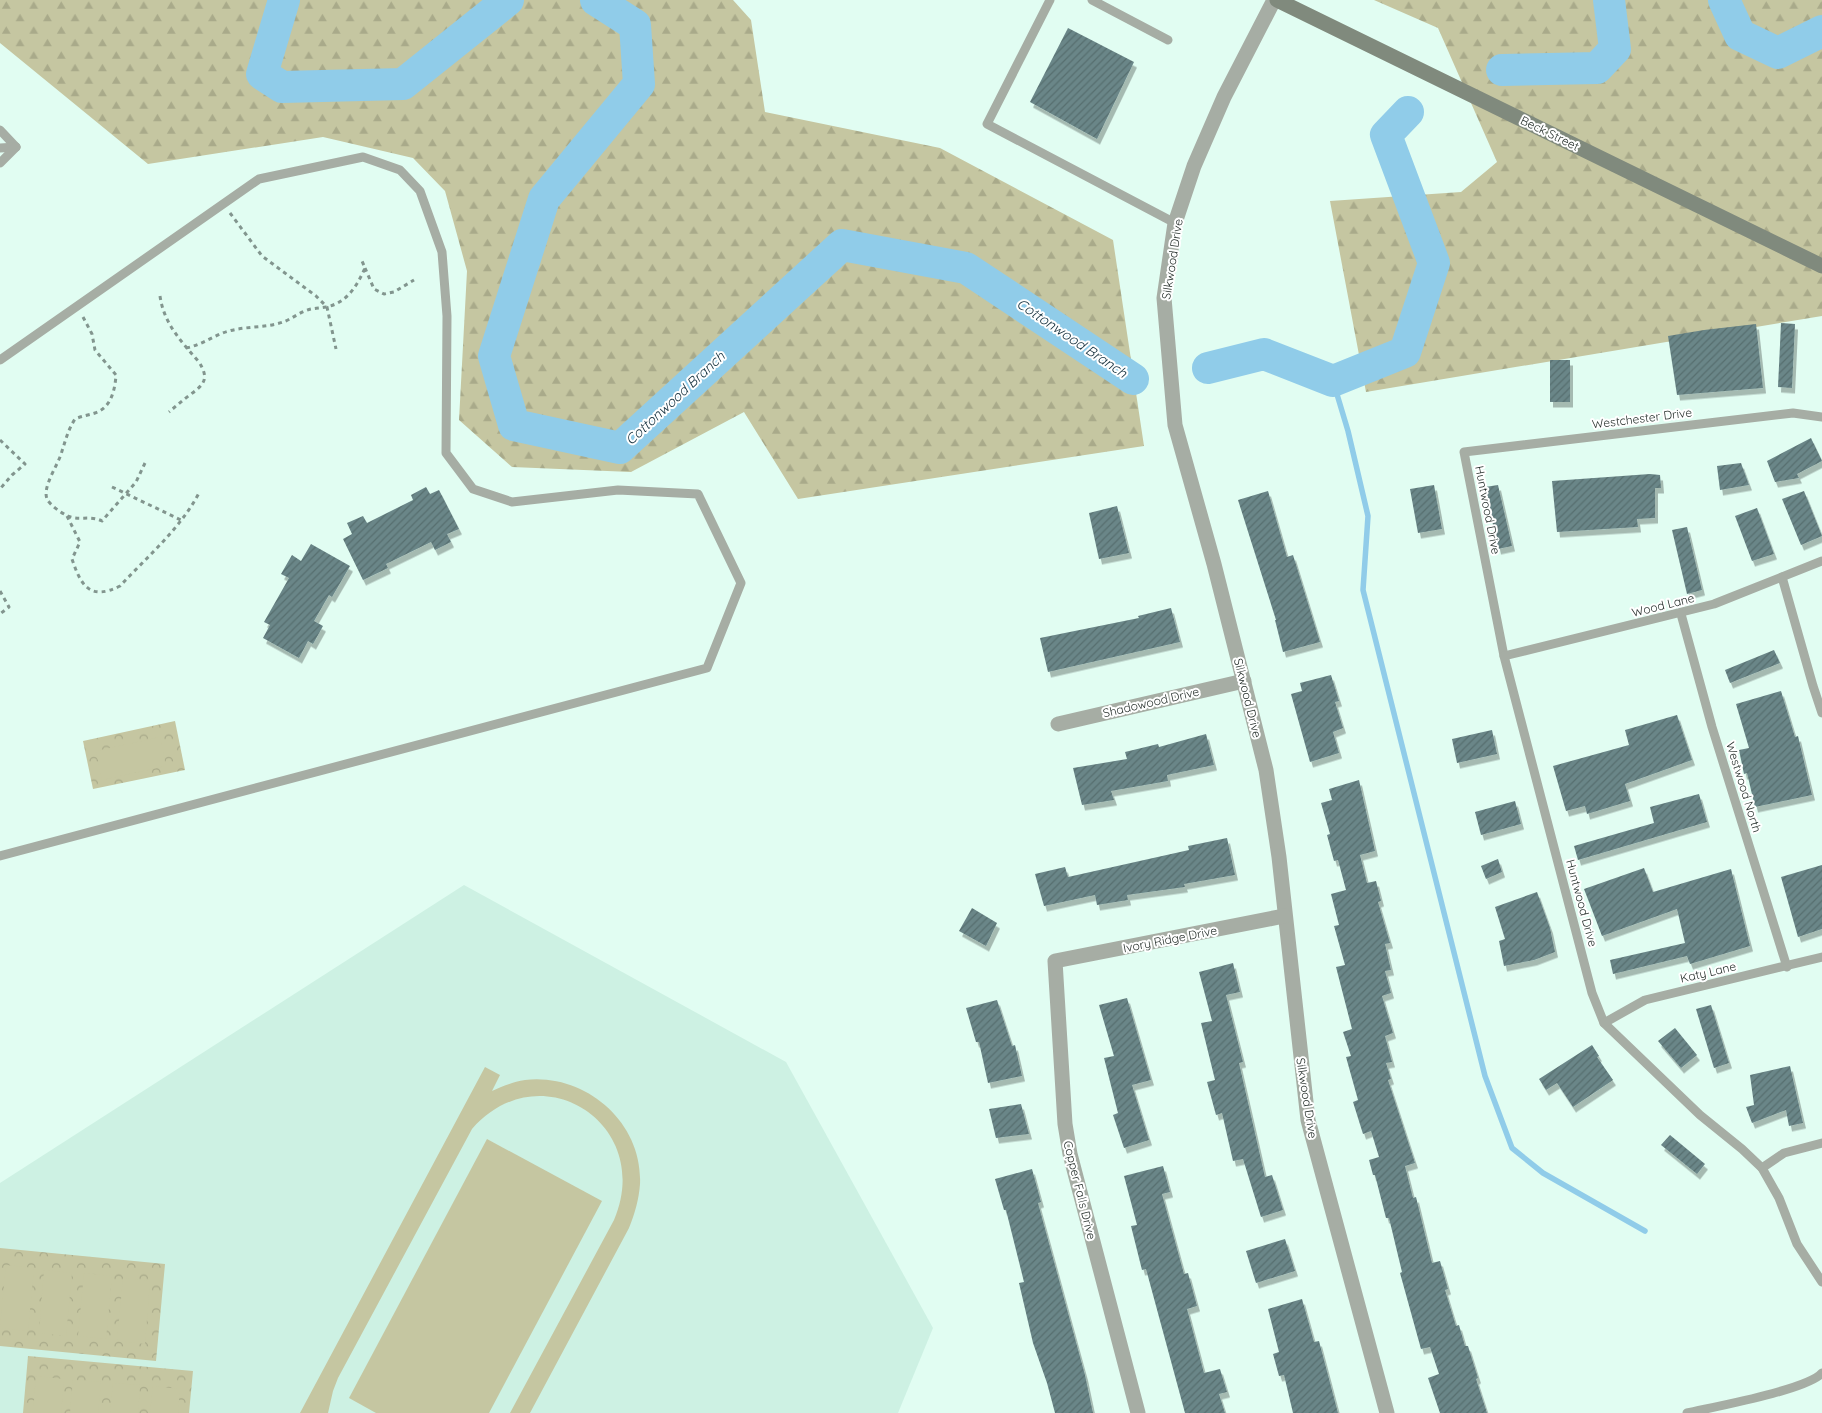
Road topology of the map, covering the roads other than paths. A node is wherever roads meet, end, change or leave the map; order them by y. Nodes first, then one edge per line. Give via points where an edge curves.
1 (1050, 0) edge
2 (1092, 0) edge
3 (1275, 0) edge
4 (1168, 40) dead end
5 (0, 130) edge
6 (16, 147) junction
7 (0, 148) edge
8 (0, 163) edge
9 (1175, 223) junction
10 (1822, 266) edge
11 (0, 360) edge
12 (1822, 417) edge
13 (1464, 452) joint
14 (1822, 561) edge
15 (1782, 577) junction
16 (1681, 614) junction
17 (1504, 656) junction
18 (1244, 681) junction
19 (1822, 713) edge
20 (1058, 724) dead end
21 (0, 856) edge
22 (1284, 916) junction
23 (1822, 958) edge
24 (1055, 961) joint
25 (1786, 966) junction
26 (1604, 1023) junction
27 (1822, 1143) edge
28 (1762, 1168) junction
29 (1822, 1282) edge
30 (1822, 1373) edge
31 (1138, 1413) edge
32 (1387, 1413) edge
33 (1687, 1413) edge

1 - 9 lane via 987,124
2 - 4 lane
3 - 9 street, Silkwood Drive via 1224,97 1194,166
3 - 10 street, Beck Street
5 - 6 lane
6 - 7 lane
6 - 8 lane
9 - 18 street, Silkwood Drive via 1164,298 1175,425
11 - 21 lane via 259,179 363,157 400,170 420,191 442,252 447,316 446,453 473,489 512,502 618,490 698,494 741,583 708,668
12 - 13 lane, Westchester Drive via 1793,413
13 - 17 lane, Huntwood Drive
14 - 15 lane, Wood Lane
15 - 16 lane, Wood Lane
15 - 19 lane
16 - 17 lane, Wood Lane
16 - 25 lane, Westwood North via 1712,727
17 - 26 lane, Huntwood Drive via 1592,993
18 - 20 street, Shadowood Drive
18 - 22 street, Silkwood Drive via 1266,770
22 - 24 street, Ivory Ridge Drive
22 - 32 street, Silkwood Drive via 1308,1120
23 - 25 lane, Katy Lane
24 - 31 street, Copper Falls Drive via 1065,1124 1070,1154
25 - 26 lane, Katy Lane via 1645,1000
26 - 28 lane, Huntwood Drive via 1700,1115
27 - 28 lane via 1784,1153
28 - 29 lane, Huntwood Drive via 1779,1198 1797,1244
30 - 33 lane via 1790,1389

